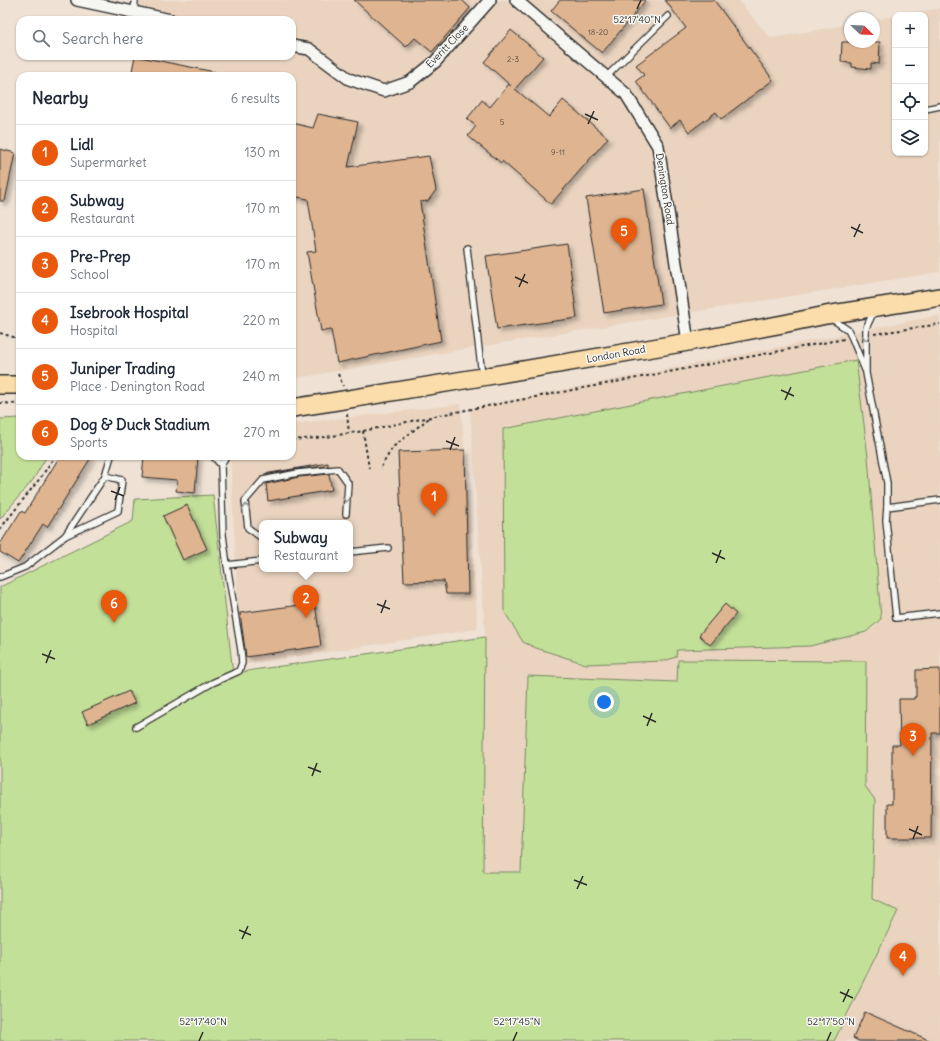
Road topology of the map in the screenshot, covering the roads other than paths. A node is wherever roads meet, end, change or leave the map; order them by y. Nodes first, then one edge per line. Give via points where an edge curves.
1 (77, 0) edge
2 (135, 0) edge
3 (490, 0) edge
4 (516, 0) edge
5 (134, 12) junction
6 (152, 16) edge
7 (668, 16) dead end
8 (296, 47) edge
9 (606, 77) junction
10 (940, 106) edge
11 (928, 108) edge
12 (467, 248) dead end
13 (940, 297) edge
14 (878, 306) junction
15 (826, 315) junction
16 (688, 342) junction
17 (866, 372) junction
18 (482, 377) junction
19 (0, 385) edge
20 (16, 385) edge
21 (296, 407) edge
22 (110, 460) edge
23 (217, 460) edge
24 (224, 460) edge
25 (221, 465) junction
26 (105, 476) junction
27 (940, 500) edge
28 (887, 507) junction
29 (346, 514) dead end
30 (65, 536) junction
31 (259, 536) edge
32 (388, 548) dead end
33 (353, 552) edge
34 (259, 561) edge
35 (228, 565) junction
36 (0, 577) edge
37 (940, 613) edge
38 (136, 727) dead end

1 - 5 street
2 - 5 lane
3 - 8 street, Everitt Close via 434,62 410,82 384,91 349,79 309,49
4 - 9 street, Denington Road
5 - 6 street
7 - 9 lane
9 - 16 street, Denington Road via 626,94 658,146
10 - 11 lane
12 - 18 lane
13 - 14 main road, London Road
14 - 15 main road, London Road
14 -> 17 lane via 866,328
15 - 16 main road, London Road
15 - 17 lane via 848,330
16 - 18 main road, London Road
17 - 28 lane via 887,483
18 - 21 main road, London Road
19 - 20 main road
22 - 26 lane
23 - 25 lane
24 - 25 lane
25 - 35 lane via 223,535
26 - 30 lane
26 - 30 lane via 122,480 118,511
27 - 28 lane
28 - 37 lane via 886,520 896,618
31 -> 29 lane via 248,528 244,501 263,480 338,469 348,483
30 - 36 lane via 25,567
32 - 33 lane
34 - 35 lane
35 - 38 lane via 241,650 242,663 239,671 212,683

